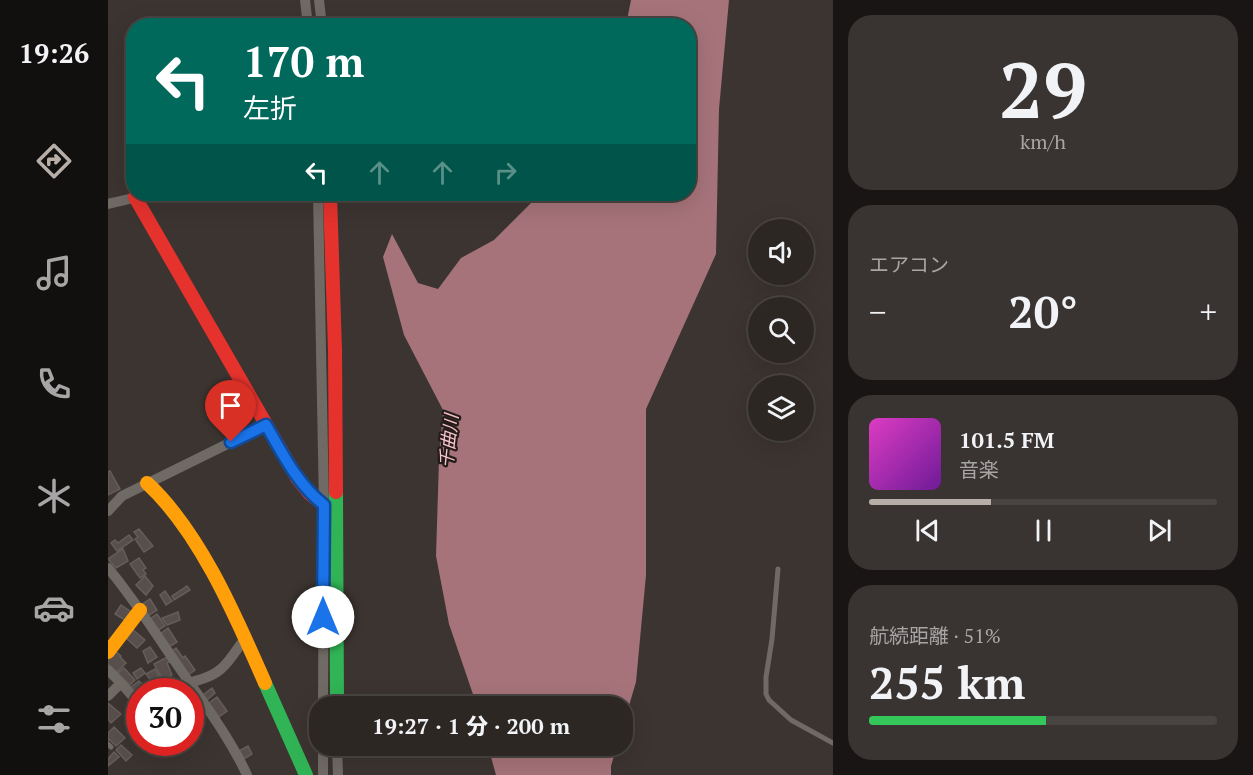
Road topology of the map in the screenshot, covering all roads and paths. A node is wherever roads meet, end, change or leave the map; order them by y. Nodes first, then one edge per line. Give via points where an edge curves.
1 (305, 0) edge
2 (320, 0) edge
3 (307, 18) edge
4 (321, 18) edge
5 (126, 199) edge
6 (137, 201) edge
7 (318, 201) edge
8 (330, 201) edge
9 (108, 204) edge
10 (266, 425) junction
11 (147, 483) junction
12 (324, 505) junction
13 (108, 511) edge
14 (108, 568) edge
15 (778, 569) dead end
16 (140, 610) junction
17 (246, 637) junction
18 (108, 652) edge
19 (108, 670) edge
20 (186, 678) edge
21 (201, 678) edge
22 (122, 683) junction
23 (126, 688) edge
24 (108, 696) edge
25 (323, 696) edge
26 (337, 696) edge
27 (204, 704) edge
28 (833, 743) edge
29 (323, 756) edge
30 (337, 756) edge
31 (247, 775) edge
32 (306, 775) edge
33 (323, 775) edge
34 (338, 775) edge

1 - 3 street
2 - 4 street
5 - 9 street
6 - 10 street
7 - 12 street
8 - 26 street
10 - 11 street
10 - 12 street via 297,478
11 - 13 street via 122,496
11 - 17 street via 168,503 220,586
12 - 25 street
14 - 16 street
15 - 28 lane via 766,694 791,720
16 - 18 street
16 - 20 street
17 - 21 street via 222,668
17 - 32 street
19 - 22 street
22 - 23 street
22 - 24 street
27 - 31 street
29 - 33 street
30 - 34 street

